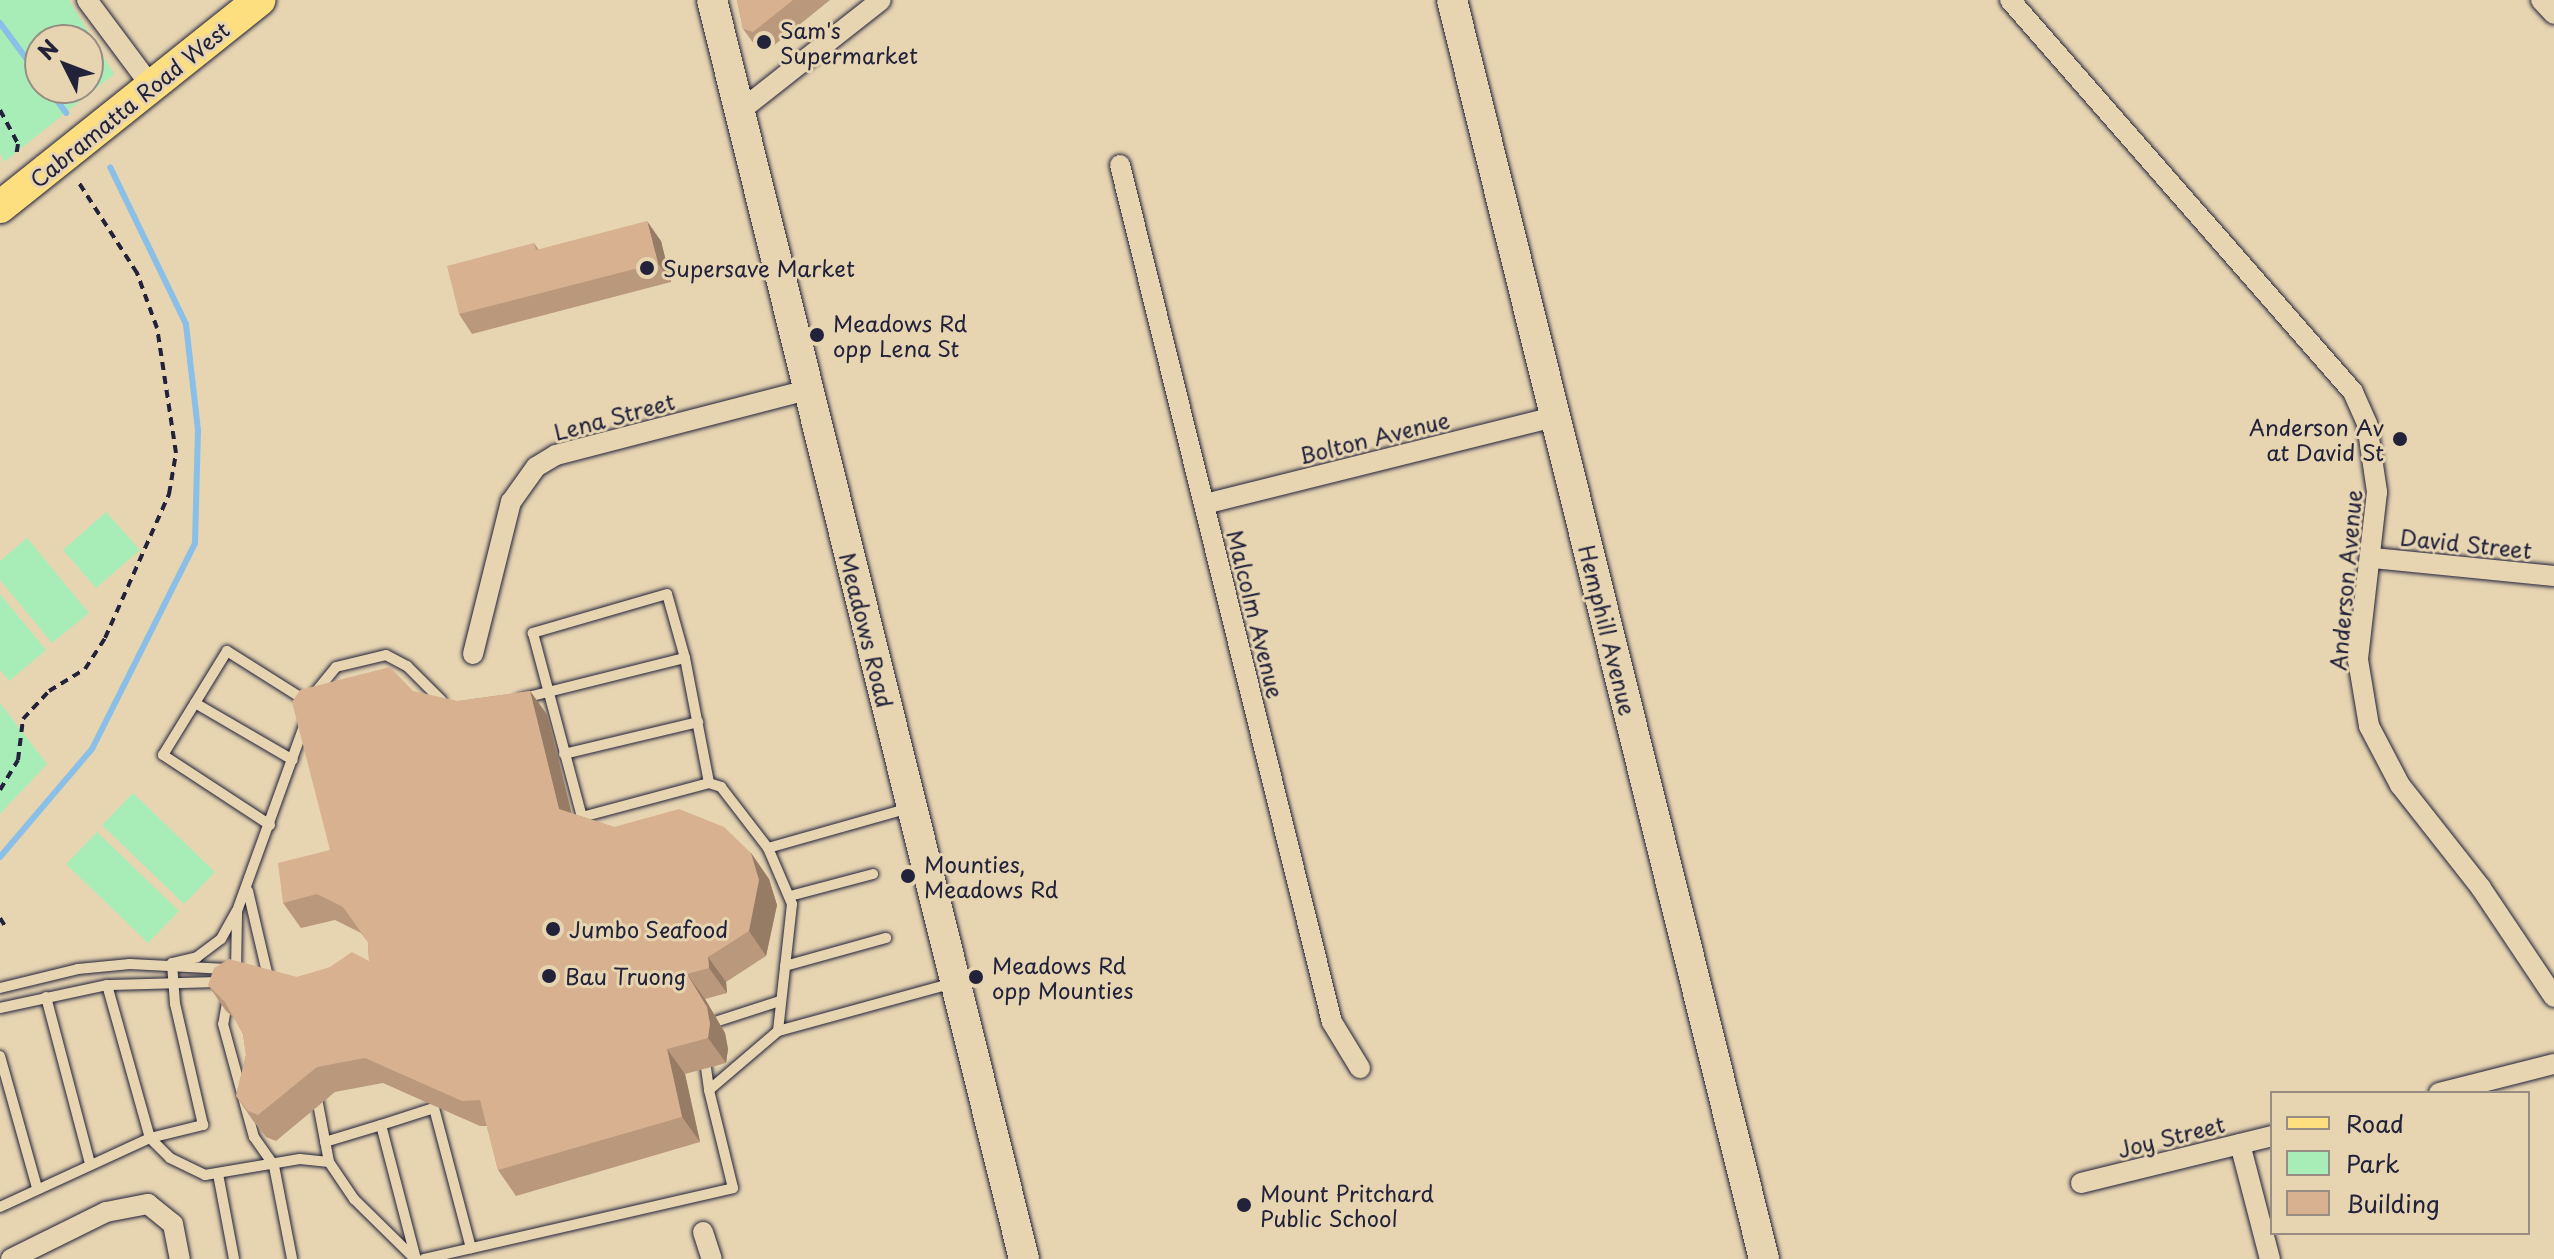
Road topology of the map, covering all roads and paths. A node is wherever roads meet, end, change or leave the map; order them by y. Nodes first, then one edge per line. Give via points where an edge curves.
1 (87, 0) edge
2 (259, 0) edge
3 (712, 0) edge
4 (881, 0) edge
5 (1452, 0) edge
6 (2010, 0) edge
7 (2541, 0) edge
8 (2554, 14) edge
9 (151, 86) junction
10 (0, 110) edge
11 (740, 111) junction
12 (19, 155) dead end
13 (1120, 165) dead end
14 (77, 180) dead end
15 (0, 207) edge
16 (808, 390) junction
17 (1555, 417) junction
18 (1205, 504) junction
19 (2373, 558) junction
20 (2554, 576) edge
21 (473, 654) dead end
22 (685, 658) junction
23 (546, 692) junction
24 (195, 703) junction
25 (310, 704) junction
26 (509, 705) edge
27 (453, 706) edge
28 (698, 722) junction
29 (564, 754) junction
30 (293, 760) junction
31 (709, 783) junction
32 (0, 790) edge
33 (911, 807) junction
34 (270, 825) junction
35 (768, 848) junction
36 (873, 874) dead end
37 (248, 889) junction
38 (790, 896) junction
39 (237, 911) junction
40 (0, 918) edge
41 (7, 929) dead end
42 (886, 938) dead end
43 (172, 963) junction
44 (785, 966) junction
45 (248, 975) junction
46 (955, 983) junction
47 (171, 984) junction
48 (107, 985) junction
49 (278, 985) edge
50 (0, 988) edge
51 (46, 997) junction
52 (2554, 997) edge
53 (780, 1001) junction
54 (0, 1008) edge
55 (718, 1021) dead end
56 (778, 1031) junction
57 (0, 1056) edge
58 (2554, 1064) edge
59 (706, 1068) dead end
60 (1360, 1068) dead end
61 (314, 1079) edge
62 (709, 1090) junction
63 (2447, 1091) edge
64 (381, 1125) junction
65 (2270, 1136) edge
66 (150, 1138) junction
67 (325, 1142) junction
68 (2240, 1144) junction
69 (329, 1162) junction
70 (90, 1163) junction
71 (274, 1166) junction
72 (218, 1174) junction
73 (2081, 1183) dead end
74 (37, 1188) junction
75 (0, 1207) edge
76 (703, 1232) dead end
77 (471, 1248) junction
78 (11, 1259) edge
79 (180, 1259) edge
80 (234, 1259) edge
81 (292, 1259) edge
82 (416, 1259) edge
83 (424, 1259) edge
84 (712, 1259) edge
85 (1024, 1259) edge
86 (1764, 1259) edge
87 (2270, 1259) edge

1 - 9 street
2 - 9 main road, Cabramatta Road West
3 - 11 main road, Meadows Road
4 - 11 street
5 - 17 main road, Hemphill Avenue
6 - 19 street, Anderson Avenue via 2353,392 2375,457
7 - 8 street
9 - 15 main road, Cabramatta Road West
10 - 12 path
11 - 16 main road, Meadows Road
13 - 18 street, Malcolm Avenue
14 - 32 path via 137,273 147,300 172,402 176,453 169,494 105,638 85,669 49,691 23,719 18,760
16 - 21 street, Lena Street via 556,455 536,467 511,502
16 - 33 main road, Meadows Road
17 - 18 street, Bolton Avenue
17 - 86 main road, Hemphill Avenue
18 - 60 street, Malcolm Avenue via 1332,1022
19 - 20 street, David Street
19 - 52 street, Anderson Avenue via 2358,660 2369,726 2400,785 2481,888
22 - 23 lane
22 - 23 lane via 667,594 533,633
22 - 28 lane
23 - 26 lane
23 - 29 lane
24 - 25 lane via 227,651
24 - 30 lane
24 - 34 lane via 163,755
25 - 27 lane via 336,667 386,655 407,666 434,698
25 - 30 lane
28 - 29 lane
28 - 31 lane
29 - 31 lane via 582,817
30 - 34 lane
31 - 35 lane via 721,787
33 - 35 lane
33 - 46 main road, Meadows Road
34 - 37 lane
35 - 38 lane
36 - 38 lane
37 - 39 lane
37 - 45 lane
38 - 44 lane via 792,925
39 - 43 lane via 221,939 197,957
39 - 45 lane
40 - 41 path
42 - 44 lane
43 - 45 lane
43 - 47 lane
43 - 50 lane via 78,969
44 - 53 lane
45 - 47 lane
45 - 49 lane
45 - 71 lane via 226,1001 223,1024 254,1137
46 - 56 lane via 906,992
46 - 85 main road, Meadows Road
47 - 48 lane
47 - 66 lane via 203,1125
48 - 51 lane
48 - 66 lane
51 - 54 lane
51 - 70 lane
53 - 55 lane
53 - 56 lane
56 - 62 lane
57 - 74 lane
58 - 63 street
59 - 62 lane
61 - 67 lane
62 - 77 lane via 733,1188
64 - 67 lane
64 - 77 lane via 434,1108
64 - 82 lane
65 - 68 street, Joy Street
66 - 70 lane
66 - 72 lane via 170,1158 205,1175
67 - 69 lane
68 - 73 street, Joy Street
68 - 87 street
69 - 71 lane via 300,1159
69 - 82 lane via 354,1199
70 - 74 lane
71 - 72 lane
71 - 81 lane
72 - 80 lane
74 - 75 lane
76 - 84 street
77 - 83 lane
78 - 79 street via 106,1212 148,1204 173,1224

